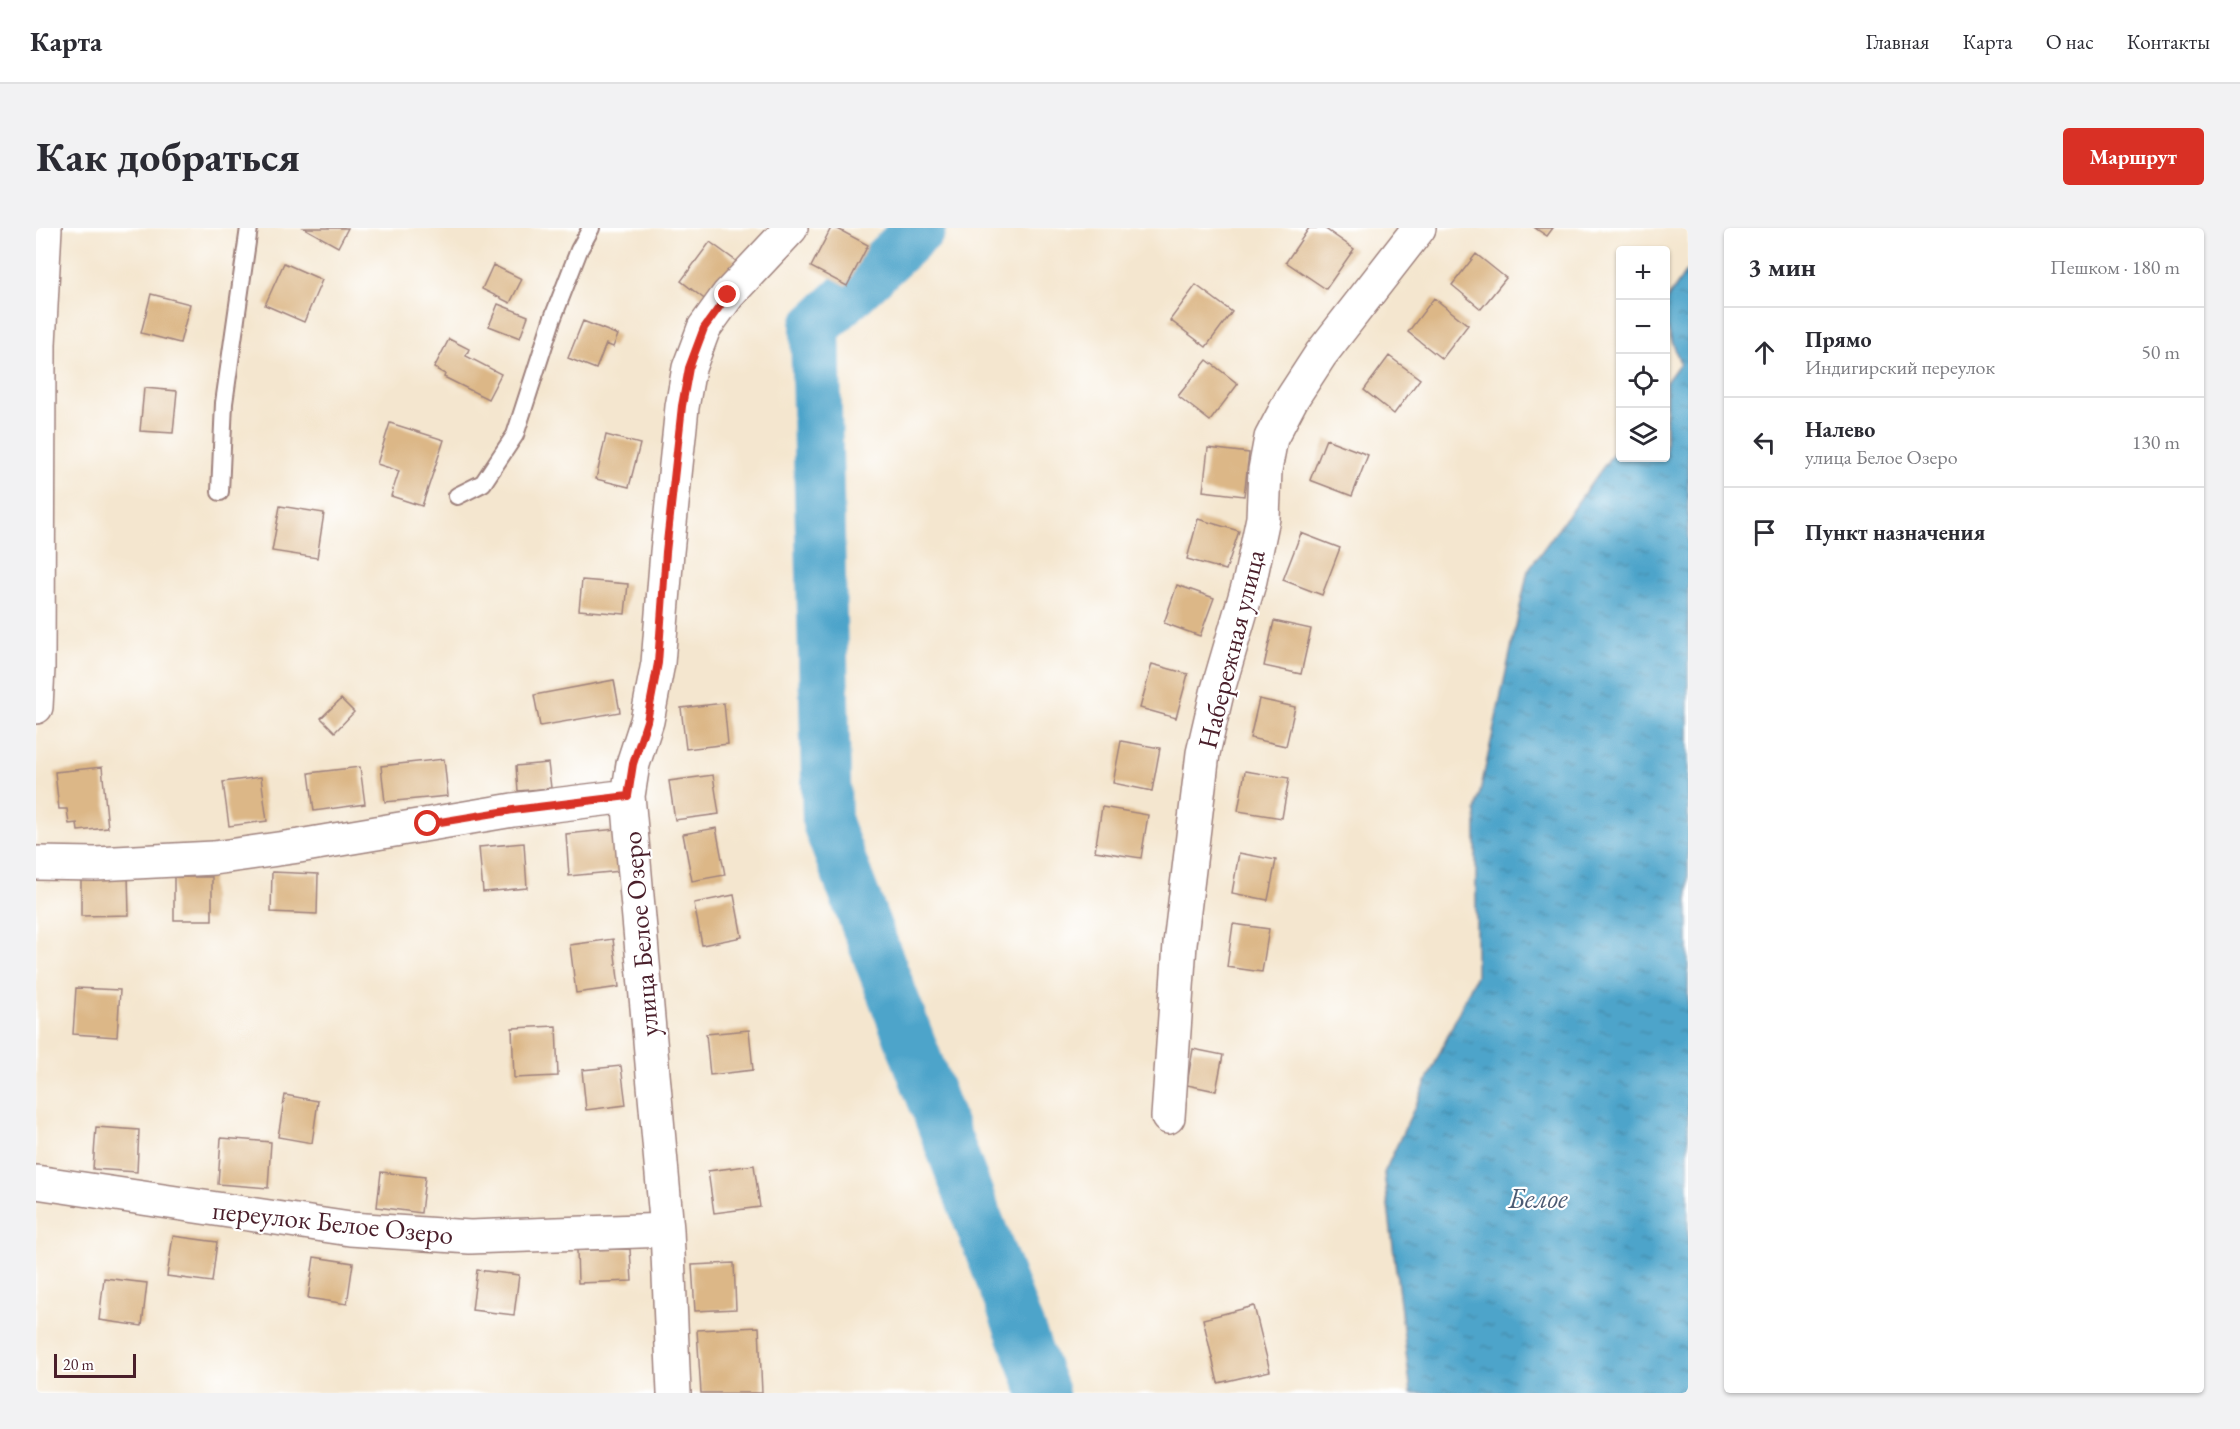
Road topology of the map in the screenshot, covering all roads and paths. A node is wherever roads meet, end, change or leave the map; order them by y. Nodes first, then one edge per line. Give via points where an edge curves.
1 (45, 228) edge
2 (249, 228) edge
3 (591, 228) edge
4 (792, 228) edge
5 (1419, 228) edge
6 (38, 344) edge
7 (220, 492) dead end
8 (457, 496) dead end
9 (37, 668) edge
10 (36, 707) edge
11 (628, 796) junction
12 (36, 863) edge
13 (1168, 1117) dead end
14 (36, 1182) edge
15 (667, 1230) junction
16 (674, 1393) edge

1 - 6 street
2 - 7 lane via 224,403
3 - 8 lane via 552,320 515,435 483,483
4 - 11 street, улица Белое Озеро via 728,295 704,328 689,368 666,552 658,663
5 - 13 street, Набережная улица via 1321,354 1271,438 1263,518 1250,580 1203,753 1180,944
6 - 9 street
9 - 10 street
11 - 12 street via 513,810 214,858
11 - 15 street, улица Белое Озеро
14 - 15 street, переулок Белое Озеро via 350,1229 470,1237
15 - 16 street, улица Белое Озеро

